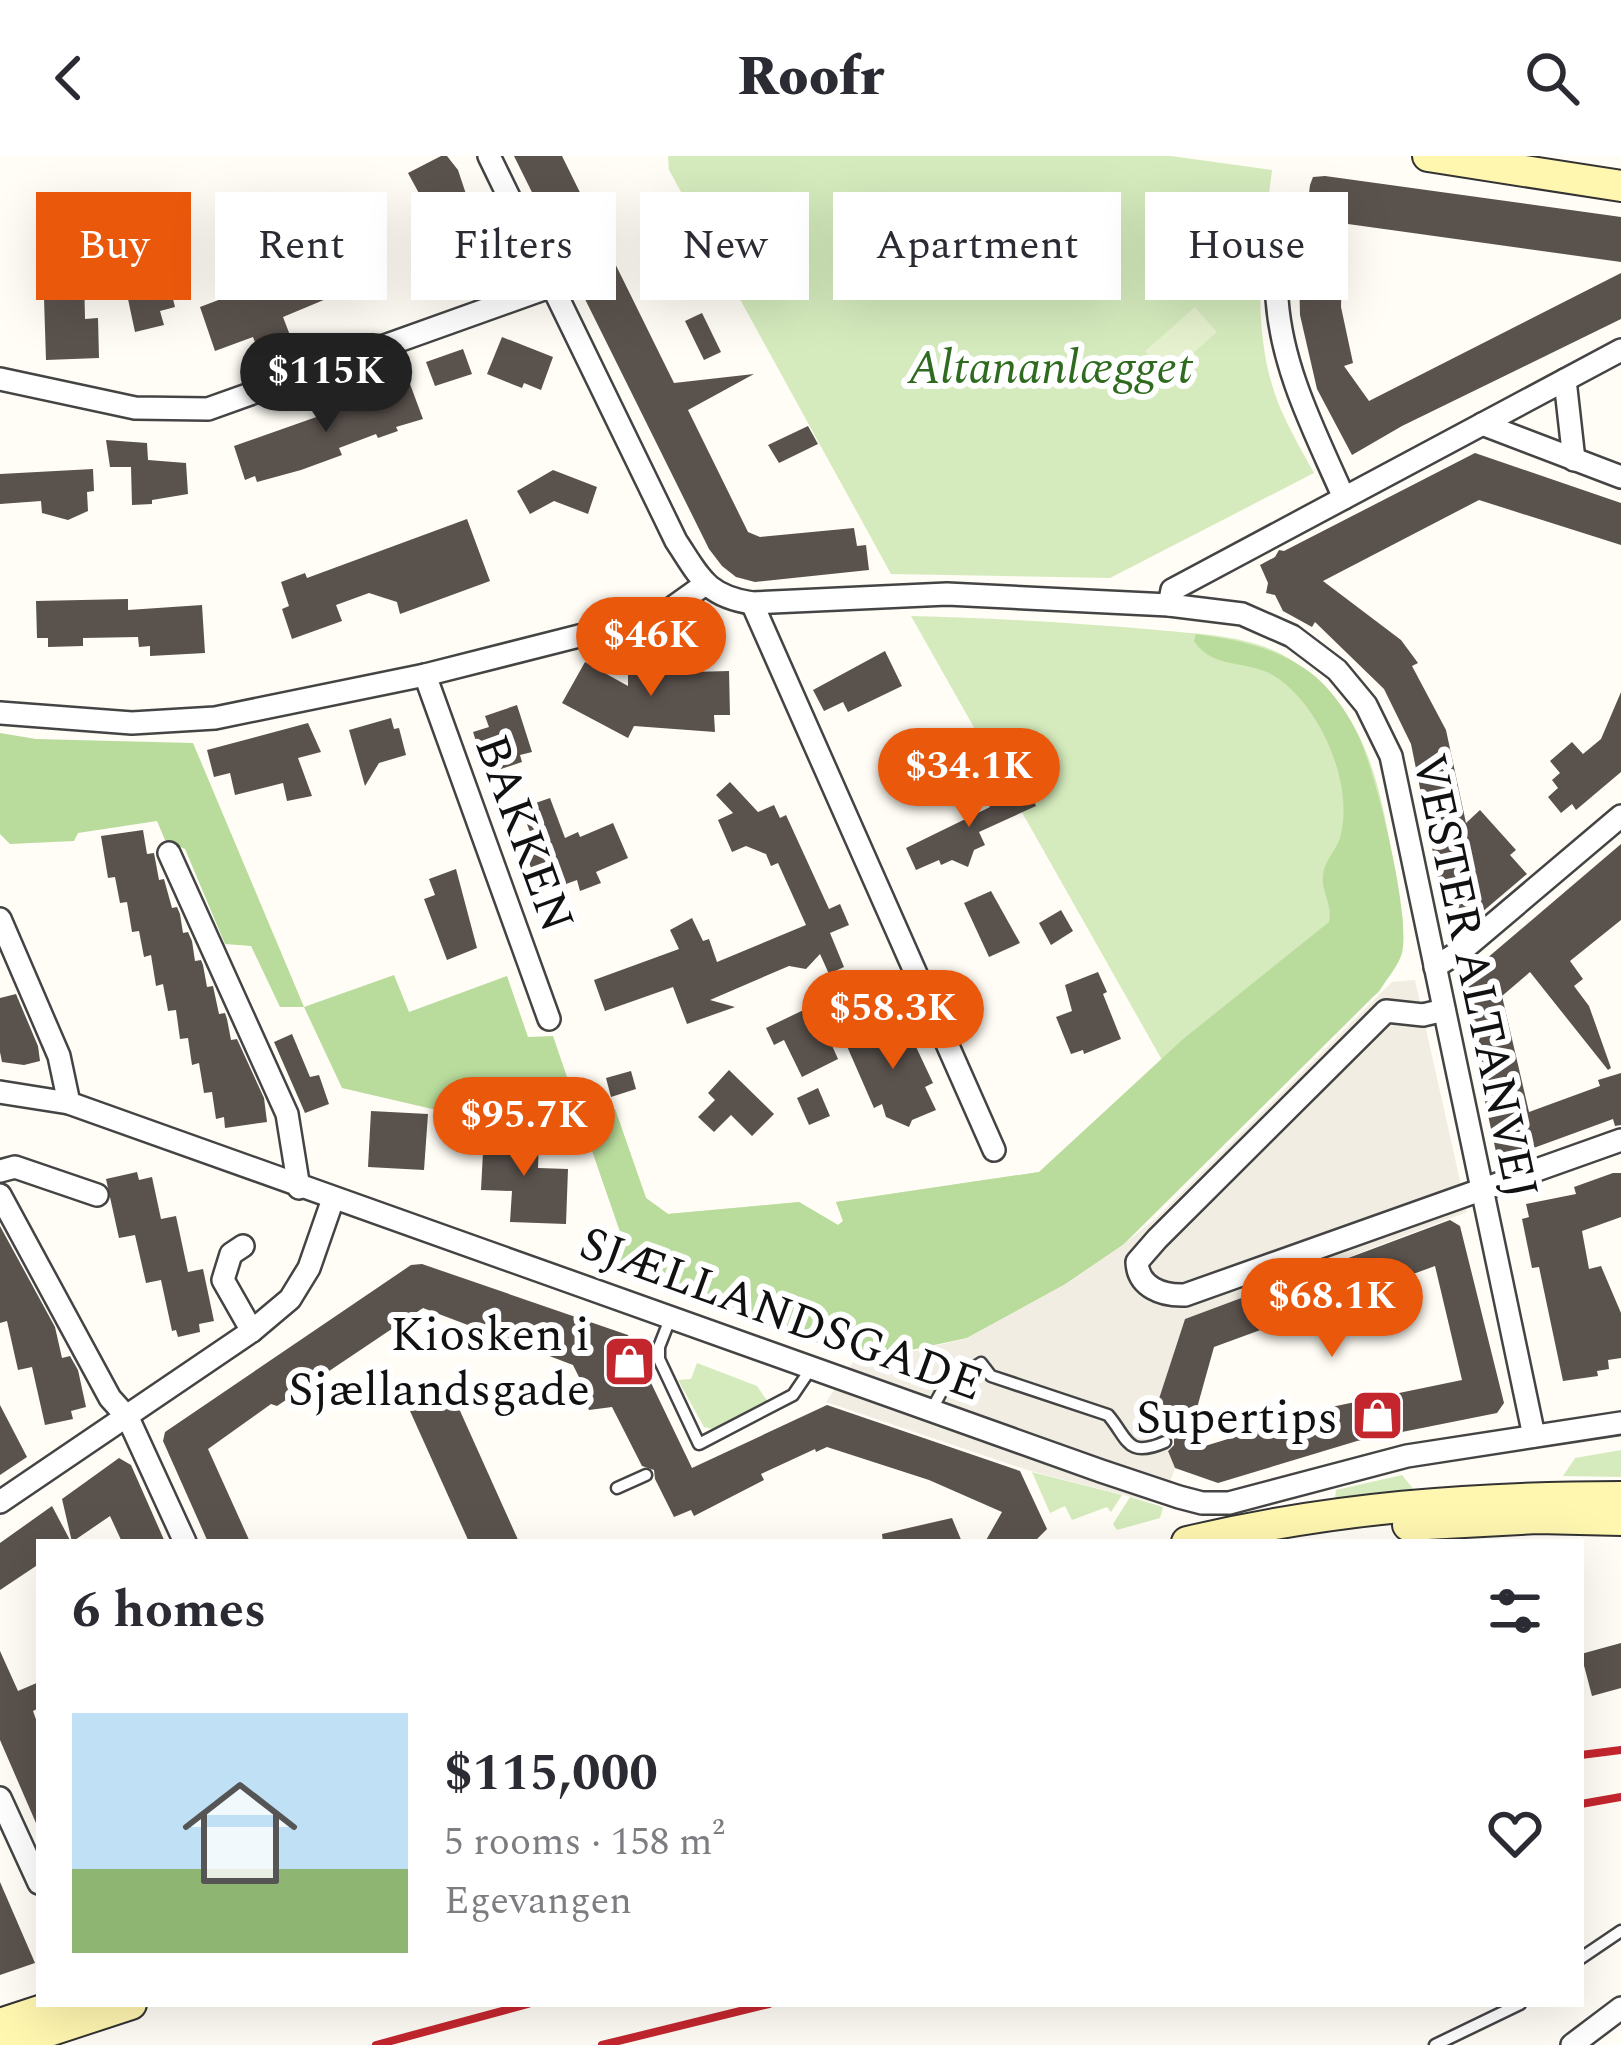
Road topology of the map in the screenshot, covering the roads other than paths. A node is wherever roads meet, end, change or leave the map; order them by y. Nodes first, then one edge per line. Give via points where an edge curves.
1 (489, 156) edge
2 (1428, 156) edge
3 (1621, 186) edge
4 (506, 192) edge
5 (513, 300) edge
6 (559, 300) edge
7 (1277, 300) edge
8 (1621, 350) edge
9 (0, 379) edge
10 (1565, 380) junction
11 (1482, 424) junction
12 (1574, 460) junction
13 (1621, 477) edge
14 (1344, 498) junction
15 (704, 584) junction
16 (752, 603) junction
17 (1169, 605) junction
18 (424, 675) junction
19 (0, 713) edge
20 (1621, 816) edge
21 (169, 853) dead end
22 (0, 919) edge
23 (1436, 967) junction
24 (1444, 1010) junction
25 (549, 1019) dead end
26 (0, 1091) edge
27 (69, 1103) junction
28 (1621, 1140) edge
29 (994, 1150) dead end
30 (0, 1171) edge
31 (299, 1188) junction
32 (1481, 1192) junction
33 (0, 1195) edge
34 (97, 1195) dead end
35 (333, 1199) junction
36 (242, 1246) dead end
37 (671, 1316) junction
38 (252, 1331) junction
39 (812, 1367) junction
40 (932, 1409) junction
41 (1230, 1414) dead end
42 (128, 1418) junction
43 (1621, 1423) edge
44 (1198, 1428) dead end
45 (1534, 1436) junction
46 (1165, 1442) dead end
47 (699, 1444) junction
48 (685, 1454) dead end
49 (646, 1475) dead end
50 (617, 1488) dead end
51 (1621, 1497) edge
52 (0, 1502) edge
53 (1621, 1520) edge
54 (1522, 1521) junction
55 (183, 1539) edge
56 (1202, 1539) edge
57 (1308, 1539) edge
58 (0, 1798) edge
59 (36, 1876) edge
60 (1621, 1930) edge
61 (1584, 1956) edge
62 (52, 2007) edge
63 (1514, 2007) edge
64 (1621, 2008) edge
65 (87, 2011) edge
66 (0, 2024) edge
67 (6, 2045) edge
68 (1435, 2045) edge
69 (1572, 2045) edge

1 - 4 street
2 - 3 main road
5 - 9 street via 208,409 135,408
6 - 15 street
7 - 14 street via 1297,389
8 - 10 street
10 - 11 street
10 - 12 street
11 - 12 street
11 - 14 street
12 - 13 street
14 - 17 street via 1172,590
15 - 16 street, VESTER ALTANVEJ via 725,599
15 - 18 street via 662,615
16 - 17 street, VESTER ALTANVEJ via 947,594
16 - 29 street
17 - 23 street, VESTER ALTANVEJ via 1242,614 1292,636 1366,705 1391,756
18 - 19 street via 215,718 132,723
18 - 25 street, BAKKEN
20 - 23 street
21 - 31 street via 287,1114
22 - 27 street via 59,1056
23 - 24 street, VESTER ALTANVEJ
24 - 32 street, VESTER ALTANVEJ
24 - 32 street via 1386,1011 1157,1239 1137,1271 1160,1292 1185,1295
26 - 27 street, SJÆLLANDSGADE
27 - 31 street, SJÆLLANDSGADE
28 - 32 street
30 - 34 street via 15,1168
31 - 35 street, SJÆLLANDSGADE
32 - 45 street, VESTER ALTANVEJ
33 - 42 street
35 - 37 street, SJÆLLANDSGADE
35 - 38 street via 290,1299
36 - 38 street via 223,1280
37 - 39 street, SJÆLLANDSGADE
37 - 47 lane via 659,1359
38 - 42 street
39 - 40 street, SJÆLLANDSGADE
39 - 47 lane via 793,1394
40 - 45 street, SJÆLLANDSGADE via 1202,1503
40 - 46 lane via 944,1387 981,1364 991,1376 1108,1415 1135,1447
41 - 44 lane
42 - 52 street
42 - 55 street
43 - 45 street, SJÆLLANDSGADE
47 - 48 lane
49 - 50 lane
51 - 54 main road
53 - 54 main road
54 - 56 main road via 1331,1514
54 - 57 main road via 1391,1526
58 - 59 street
60 - 61 lane
62 - 66 main road
63 - 68 lane
64 - 69 street
65 - 67 main road

